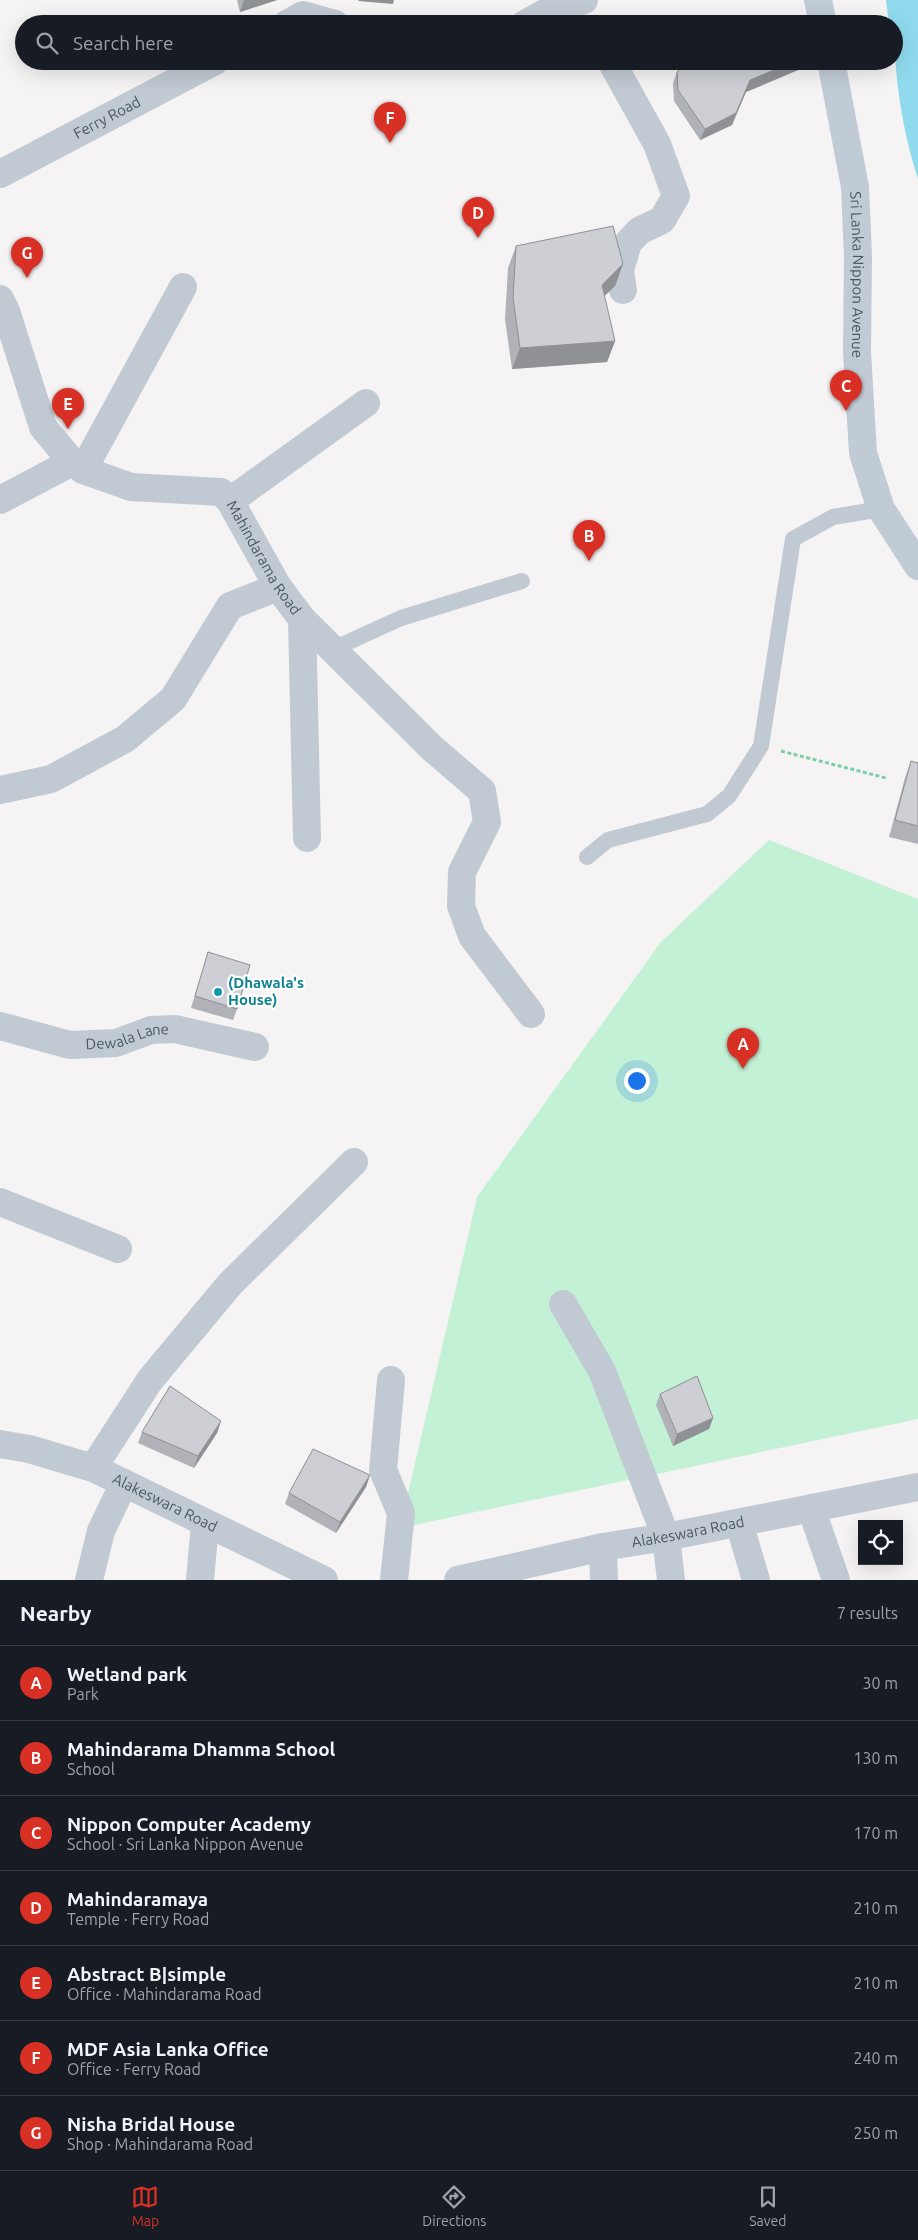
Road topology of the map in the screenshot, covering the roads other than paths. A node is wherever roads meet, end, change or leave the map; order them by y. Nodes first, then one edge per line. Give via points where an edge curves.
1 (818, 0) edge
2 (546, 5) edge
3 (584, 9) edge
4 (535, 15) edge
5 (821, 15) edge
6 (198, 70) edge
7 (616, 70) edge
8 (833, 70) edge
9 (0, 174) edge
10 (183, 287) dead end
11 (624, 290) edge
12 (0, 299) edge
13 (366, 403) dead end
14 (78, 466) junction
15 (0, 500) edge
16 (230, 500) junction
17 (881, 510) junction
18 (918, 566) edge
19 (522, 581) dead end
20 (278, 586) junction
21 (302, 619) junction
22 (333, 649) junction
23 (0, 790) edge
24 (307, 838) dead end
25 (587, 857) dead end
26 (531, 1014) dead end
27 (0, 1026) edge
28 (256, 1047) dead end
29 (354, 1162) dead end
30 (0, 1202) edge
31 (118, 1249) dead end
32 (564, 1304) dead end
33 (391, 1380) dead end
34 (0, 1444) edge
35 (93, 1468) junction
36 (124, 1483) junction
37 (918, 1487) edge
38 (811, 1508) junction
39 (739, 1523) junction
40 (205, 1524) junction
41 (666, 1537) junction
42 (603, 1547) junction
43 (89, 1580) edge
44 (200, 1580) edge
45 (324, 1580) edge
46 (394, 1580) edge
47 (458, 1580) edge
48 (604, 1580) edge
49 (671, 1580) edge
50 (756, 1580) edge
51 (836, 1580) edge

1 - 5 street
2 - 3 street
2 - 4 street
6 - 9 street, Ferry Road
7 - 11 street via 658,144 676,196 662,220 639,231 628,243 620,270
8 - 17 street, Sri Lanka Nippon Avenue via 855,187 857,352 863,453
10 - 14 street
12 - 14 street via 43,427
13 - 16 street
14 - 15 street
14 - 16 street, Mahindarama Road via 130,487 220,492
16 - 20 street, Mahindarama Road
17 - 18 street, Sri Lanka Nippon Avenue
17 - 25 lane via 832,517 793,539 761,746 729,796 707,814 608,840
19 - 22 lane via 400,618
20 - 21 street, Mahindarama Road
20 - 23 street via 230,606 173,699 125,739 51,779
21 - 22 street, Mahindarama Road
21 - 24 street
22 - 26 street, Mahindarama Road via 433,749 482,791 487,822 462,872 461,906 472,936
27 - 28 street, Dewala Lane via 70,1045 116,1044 151,1030 175,1029
29 - 35 street via 230,1284 150,1380
30 - 31 street
32 - 41 street via 602,1371
33 - 46 street via 383,1470 401,1513
34 - 35 street, Alakeswara Road
35 - 36 street, Alakeswara Road
36 - 40 street, Alakeswara Road
36 - 43 street via 100,1531
37 - 38 street, Alakeswara Road
38 - 39 street, Alakeswara Road
38 - 51 street
39 - 41 street, Alakeswara Road
39 - 50 street
40 - 44 street
40 - 45 street, Alakeswara Road
41 - 42 street, Alakeswara Road
41 - 49 street
42 - 47 street, Alakeswara Road
42 - 48 street

